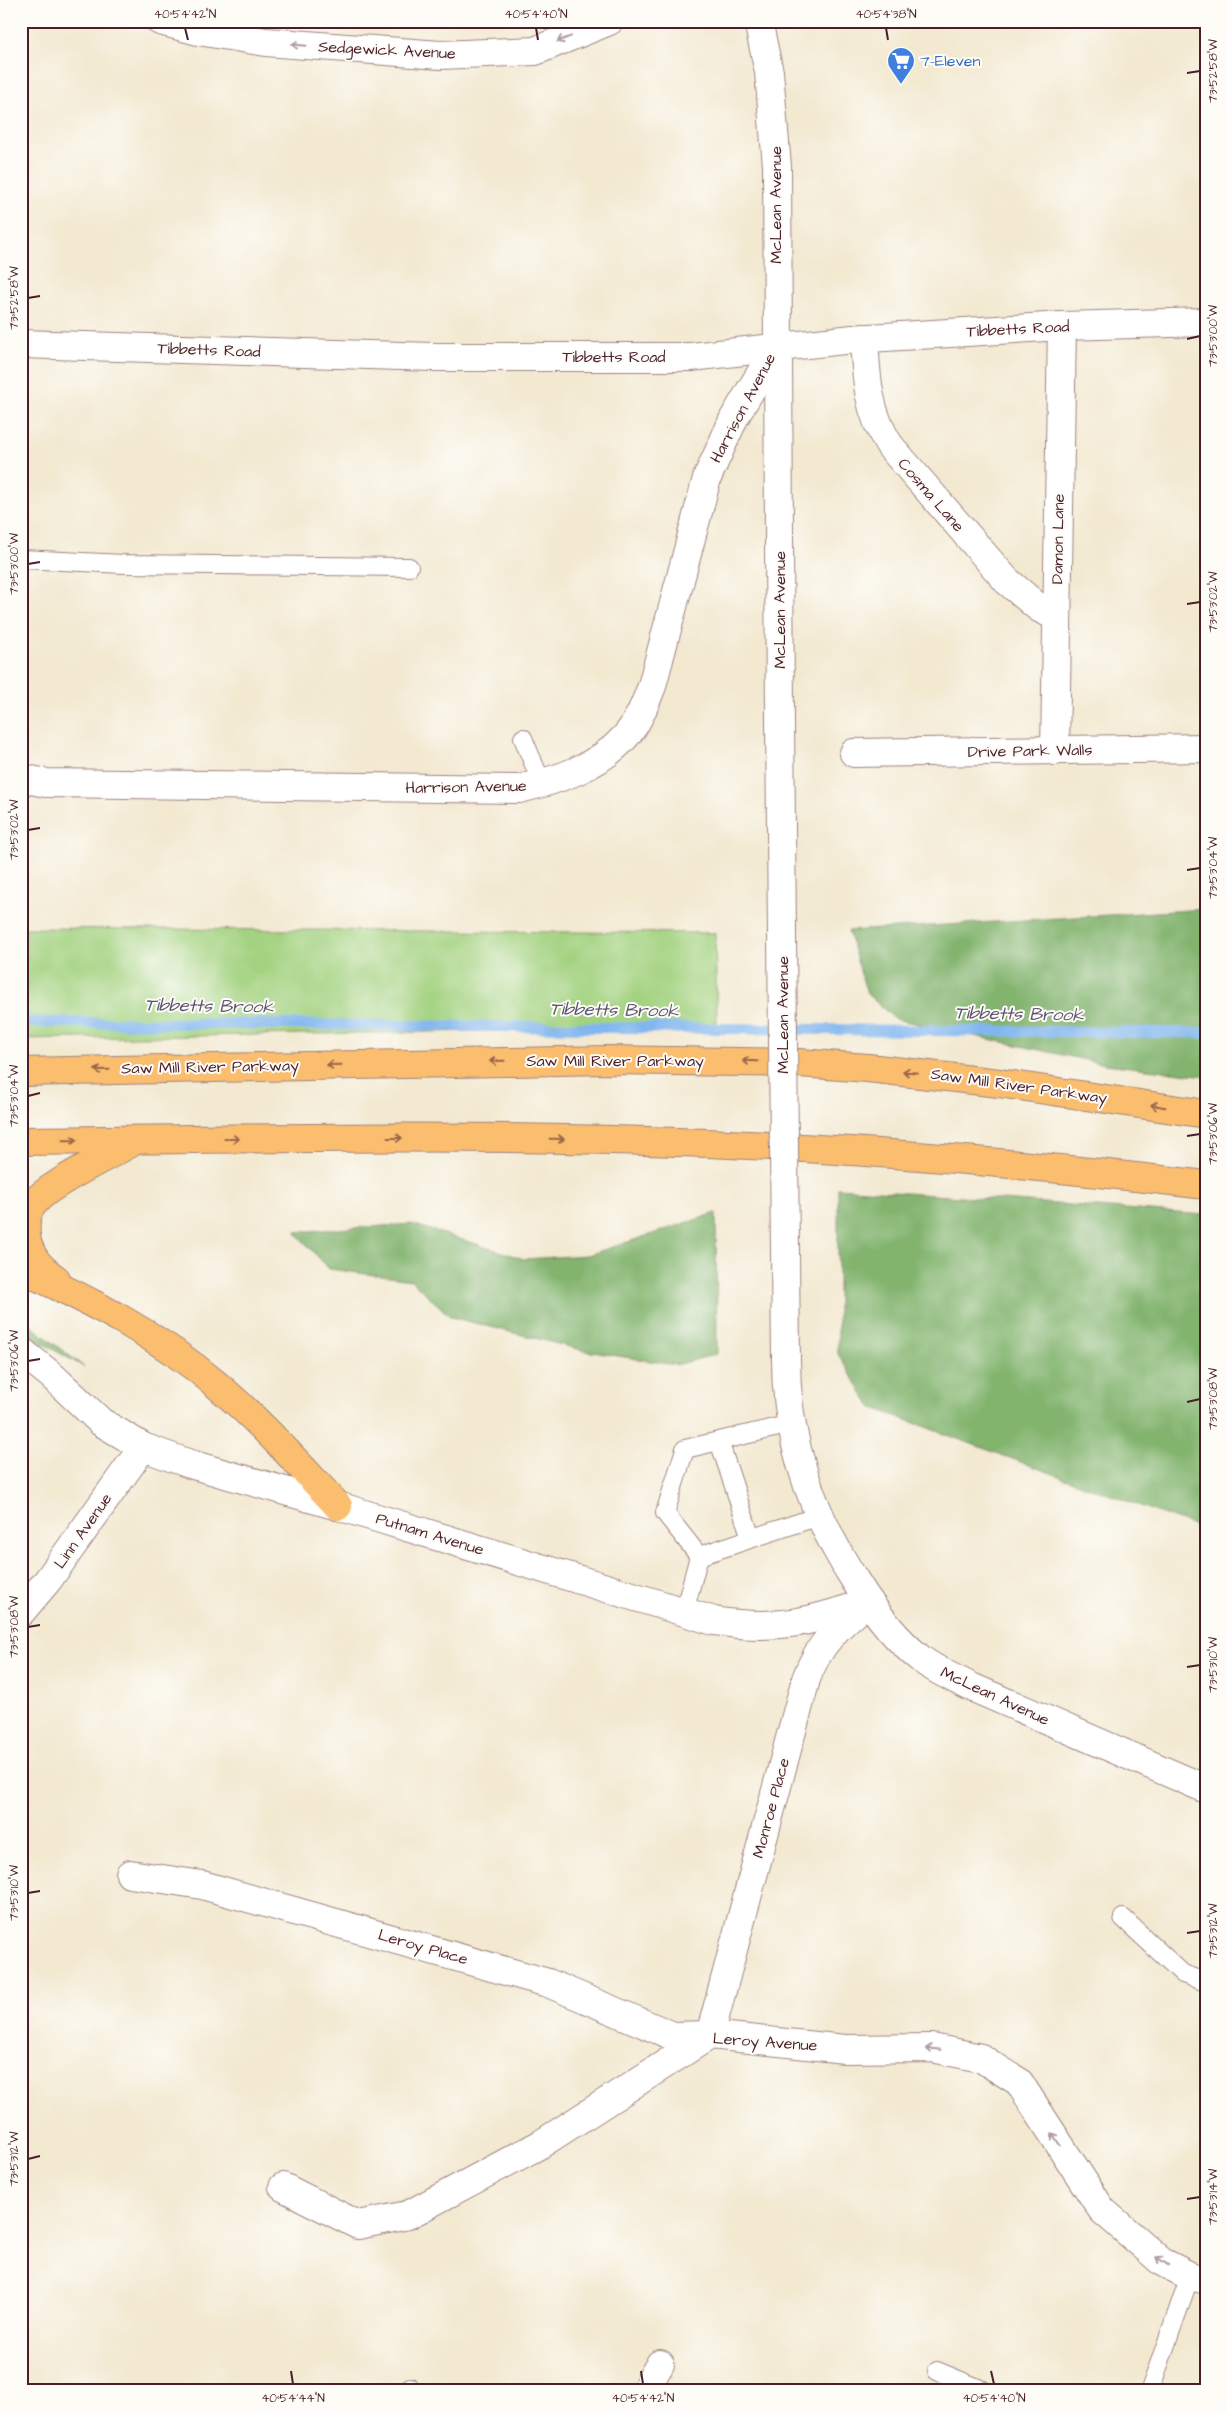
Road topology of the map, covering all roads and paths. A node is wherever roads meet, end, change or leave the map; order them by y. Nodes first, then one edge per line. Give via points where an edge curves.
1 (160, 21) edge
2 (609, 21) edge
3 (758, 21) edge
4 (1206, 322) edge
5 (1062, 326) junction
6 (864, 338) junction
7 (21, 344) edge
8 (777, 346) junction
9 (21, 559) edge
10 (408, 567) dead end
11 (1057, 617) junction
12 (522, 738) dead end
13 (1206, 748) edge
14 (1055, 751) junction
15 (854, 754) dead end
16 (21, 778) edge
17 (542, 784) junction
18 (21, 1072) edge
19 (1206, 1114) edge
20 (137, 1140) junction
21 (21, 1141) edge
22 (1206, 1184) edge
23 (21, 1269) edge
24 (80, 1296) junction
25 (21, 1351) edge
26 (791, 1424) junction
27 (719, 1441) junction
28 (143, 1447) junction
29 (338, 1506) junction
30 (819, 1516) junction
31 (751, 1538) junction
32 (699, 1556) junction
33 (869, 1602) junction
34 (21, 1612) edge
35 (684, 1612) junction
36 (1206, 1789) edge
37 (130, 1874) dead end
38 (1123, 1918) dead end
39 (1206, 1982) edge
40 (710, 2035) junction
41 (283, 2187) dead end
42 (1198, 2278) edge
43 (660, 2364) dead end
44 (937, 2371) dead end
45 (649, 2390) edge
46 (983, 2390) edge
47 (1150, 2390) edge

2 -> 1 street, Sedgewick Avenue via 535,51 440,55 266,42
3 - 8 street, McLean Avenue via 769,72 776,137
4 - 5 street, Tibbetts Road
5 - 6 street, Tibbetts Road
5 - 11 street, Damon Lane
6 - 8 street, Tibbetts Road
6 - 11 street, Cosma Lane via 873,415 890,446 1006,580 1039,608
7 - 8 street, Tibbetts Road via 433,357 691,357
8 - 17 street, Harrison Avenue via 734,418 706,478 652,686 642,712 626,737 604,756 575,773
8 - 26 street, McLean Avenue, bridge via 786,1360
9 - 10 lane via 124,564
11 - 14 street, Damon Lane
12 - 17 lane
13 - 14 street, Drive Park Walls
14 - 15 street, Drive Park Walls
16 - 17 street, Harrison Avenue via 46,783 440,790 519,789
19 -> 18 highway, Saw Mill River Parkway via 934,1075 789,1062 606,1060
21 -> 20 highway
20 -> 22 highway via 498,1138 717,1143 921,1156
20 - 24 highway via 46,1192 32,1204 27,1217 25,1230 32,1256
23 - 24 highway
24 - 29 highway via 148,1334 218,1385
25 - 28 street, Putnam Avenue via 101,1422
26 - 27 lane
26 - 30 street, McLean Avenue via 807,1486
27 - 31 lane
27 - 32 lane via 685,1449 665,1514
28 - 29 street, Putnam Avenue via 190,1464
28 - 34 street, Linn Avenue via 48,1580
29 - 35 street, Putnam Avenue
30 - 31 lane
30 - 33 street, McLean Avenue
31 - 32 lane
32 - 35 lane
33 - 35 street, Putnam Avenue via 813,1620 775,1626 734,1624
33 - 36 street, McLean Avenue via 902,1642 940,1672
33 - 40 street, Monroe Place via 829,1636 806,1679
37 - 40 street, Leroy Place via 202,1885 548,1983 673,2036
38 - 39 lane via 1183,1974
40 - 41 street, Leroy Avenue via 541,2144 408,2214 358,2225
42 -> 40 street, Leroy Avenue via 1162,2262 1102,2210 1019,2082 981,2058 932,2048 845,2049
42 - 47 lane
43 - 45 street via 649,2383
44 - 46 lane

